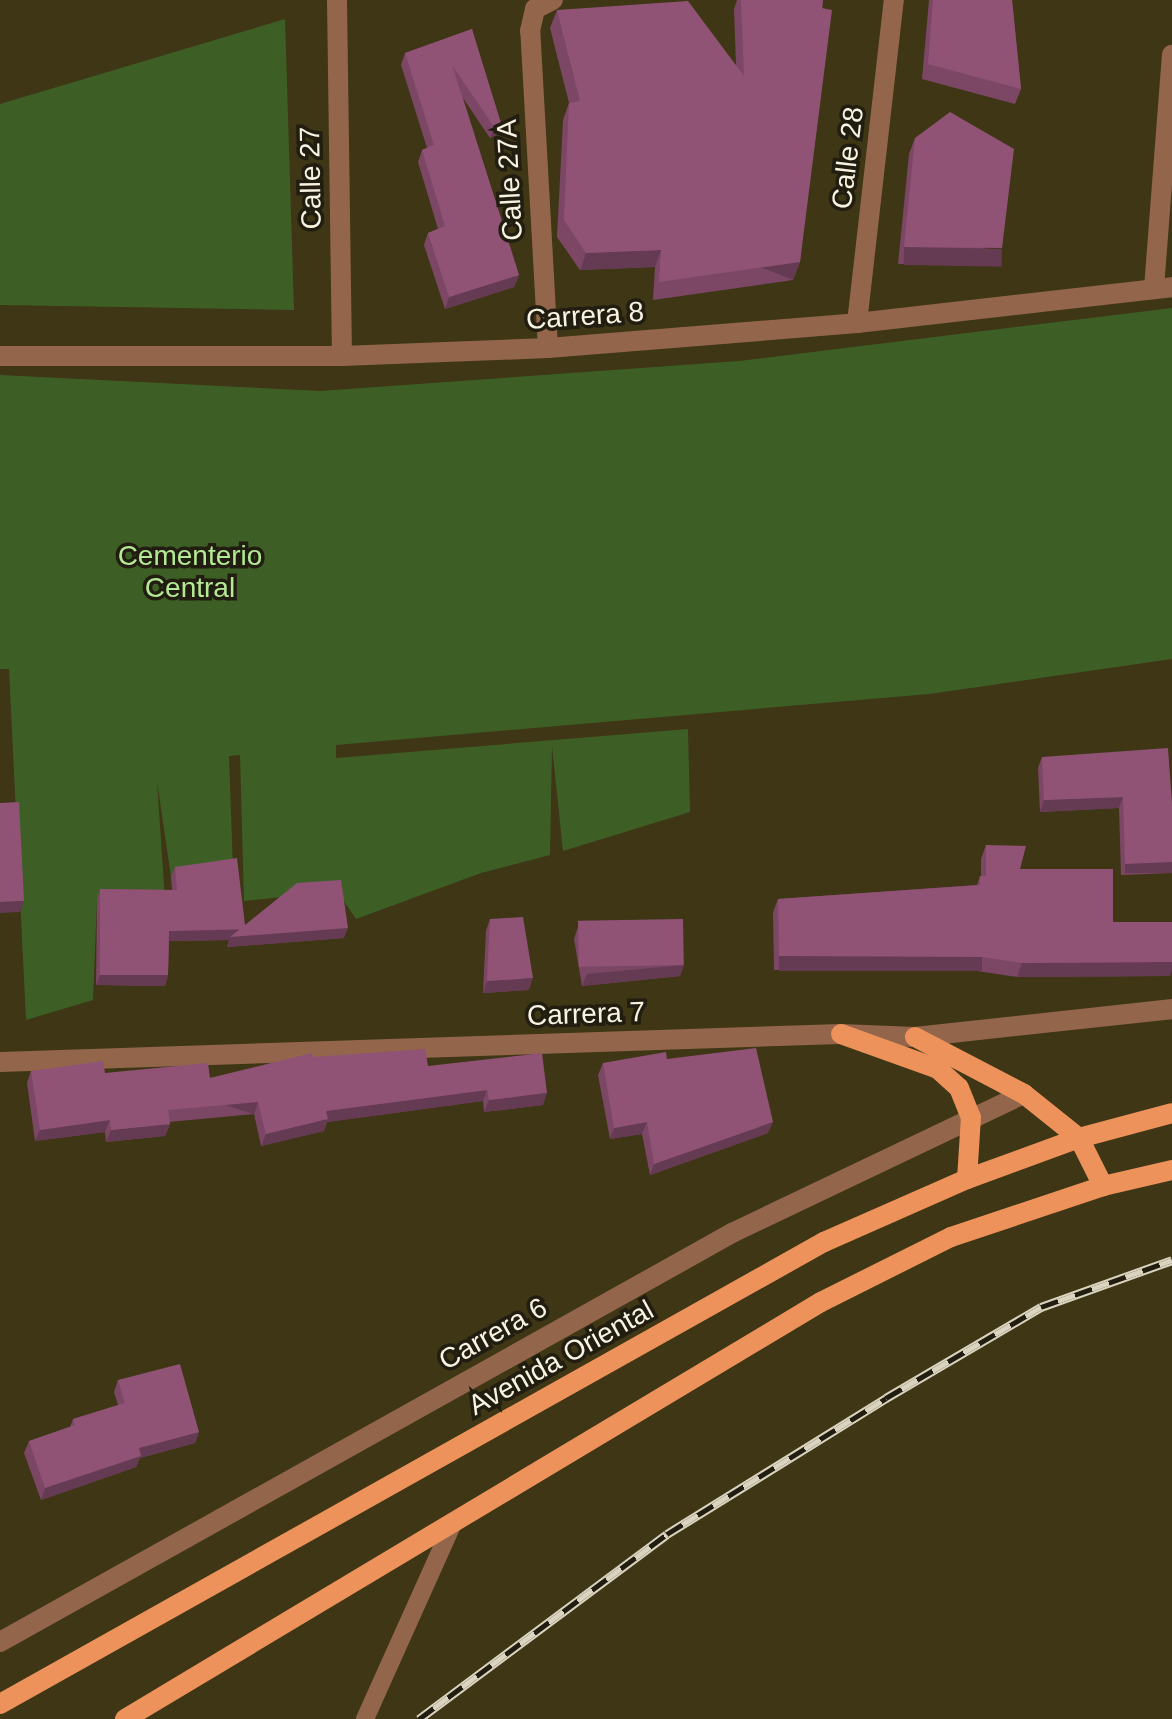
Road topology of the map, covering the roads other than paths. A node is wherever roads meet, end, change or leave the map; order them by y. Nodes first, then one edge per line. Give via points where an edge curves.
1 (337, 0) edge
2 (894, 0) edge
3 (544, 5) edge
4 (1172, 55) edge
5 (1163, 288) edge
6 (857, 323) junction
7 (548, 348) junction
8 (0, 356) edge
9 (342, 356) junction
10 (1172, 1009) edge
11 (841, 1034) junction
12 (915, 1037) junction
13 (0, 1062) edge
14 (1024, 1094) junction
15 (1172, 1113) edge
16 (971, 1117) junction
17 (1079, 1138) junction
18 (1172, 1170) edge
19 (967, 1179) junction
20 (1103, 1186) junction
21 (453, 1523) junction
22 (0, 1642) edge
23 (0, 1704) edge
24 (125, 1719) edge
25 (365, 1719) edge

1 - 9 street, Calle 27
2 - 6 street, Calle 28
3 - 7 street, Calle 27A via 530,31
4 - 5 street
5 - 6 street, Carrera 8
6 - 7 street, Carrera 8
7 - 9 street, Carrera 8
8 - 9 street, Carrera 8
10 - 12 street, Carrera 7
11 - 12 street, Carrera 7
11 - 13 street, Carrera 7
11 - 16 main road via 938,1069 959,1088
12 - 14 main road
14 - 16 street, Carrera 6
14 - 17 main road
15 - 17 main road, Avenida Oriental
16 - 19 main road
16 - 22 street, Carrera 6 via 732,1233
17 - 19 main road, Avenida Oriental
17 - 20 main road
18 - 20 main road
19 - 23 main road, Avenida Oriental via 824,1242
20 - 21 main road via 951,1237 821,1302
21 - 24 main road
21 - 25 lane

